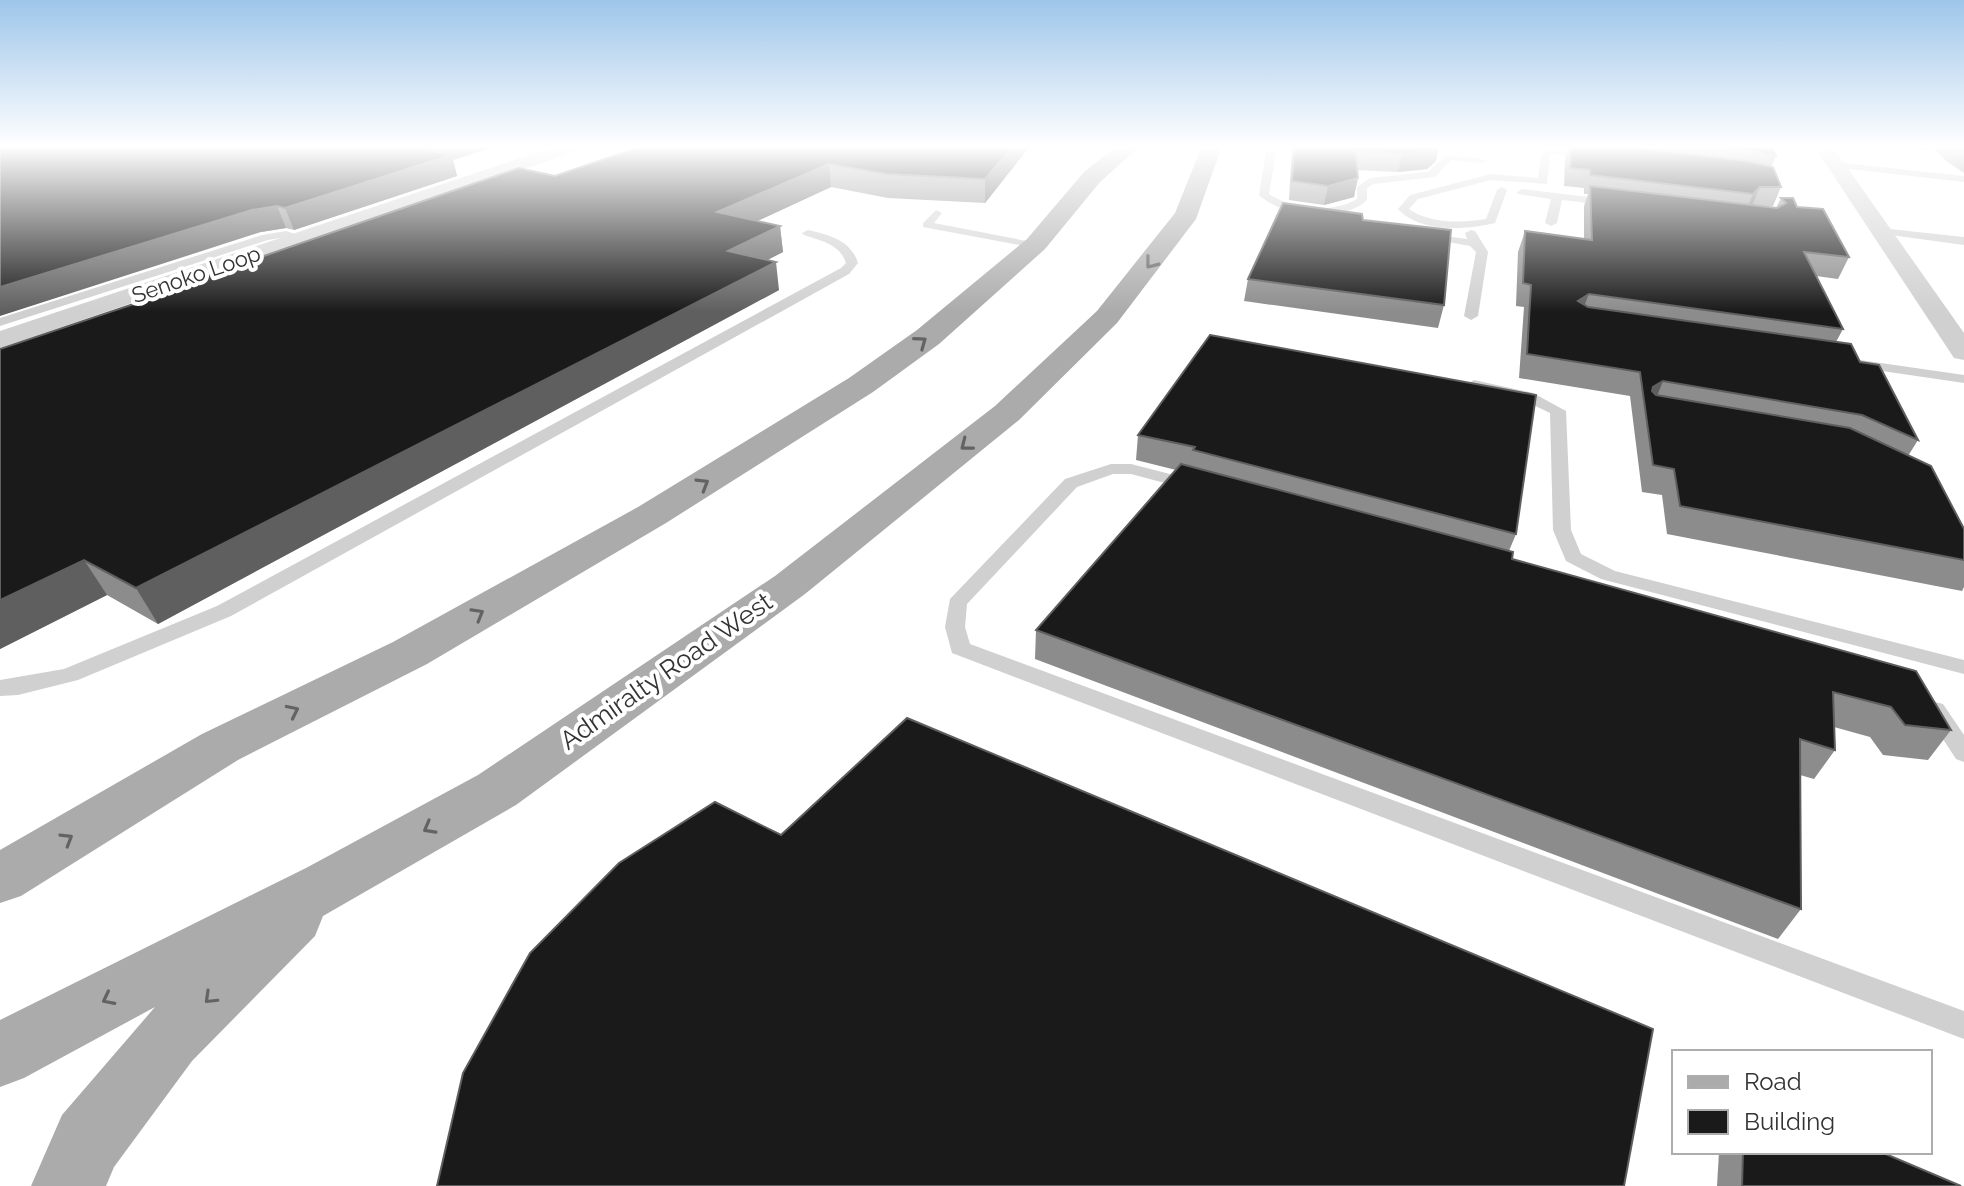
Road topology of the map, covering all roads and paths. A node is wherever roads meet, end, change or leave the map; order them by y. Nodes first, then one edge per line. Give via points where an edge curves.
1 (410, 201) edge
2 (1072, 201) edge
3 (1192, 201) edge
4 (1271, 201) edge
5 (1360, 201) edge
6 (1410, 201) edge
7 (1498, 201) edge
8 (1556, 201) edge
9 (1594, 201) edge
10 (1861, 201) edge
11 (1633, 206) edge
12 (936, 213) edge
13 (1282, 218) edge
14 (1551, 223) dead end
15 (1326, 224) edge
16 (1469, 225) junction
17 (1880, 231) junction
18 (808, 233) dead end
19 (1415, 235) edge
20 (301, 238) junction
21 (1964, 241) edge
22 (1474, 243) junction
23 (1036, 244) junction
24 (1471, 316) dead end
25 (0, 322) edge
26 (1956, 330) edge
27 (0, 340) edge
28 (1964, 352) edge
29 (1845, 357) edge
30 (1964, 379) edge
31 (1463, 383) edge
32 (1207, 489) edge
33 (1964, 667) edge
34 (0, 688) edge
35 (1920, 698) edge
36 (1964, 753) edge
37 (0, 879) edge
38 (327, 885) junction
39 (1964, 1025) edge
40 (0, 1055) edge
41 (68, 1186) edge

1 - 20 street, Senoko Loop
2 - 23 main road
3 -> 38 main road, Admiralty Road West via 1152,263 1107,317 1007,413 790,585 497,790
4 - 5 lane via 1300,208 1352,208
6 - 16 lane via 1403,209 1407,215
7 - 16 lane via 1491,221
8 - 14 lane
9 - 11 lane
10 - 17 street
12 - 23 lane via 927,225
13 - 15 lane
16 - 22 lane
17 - 21 lane
17 - 26 street
18 - 34 lane via 840,244 852,263 224,611 70,675
19 - 22 lane
20 - 25 lane via 266,237
20 - 27 street, Senoko Loop
22 - 24 lane via 1482,252
37 -> 23 main road via 220,747 410,653 768,444 928,337
26 - 28 street
29 - 30 lane
31 - 33 lane via 1509,390 1558,411 1562,530 1573,557 1608,575
32 - 39 lane via 1131,469 1111,469 1071,483 957,603 960,648
35 - 36 lane via 1931,704
38 -> 40 main road, Admiralty Road West
38 -> 41 main road via 168,1039 88,1141

